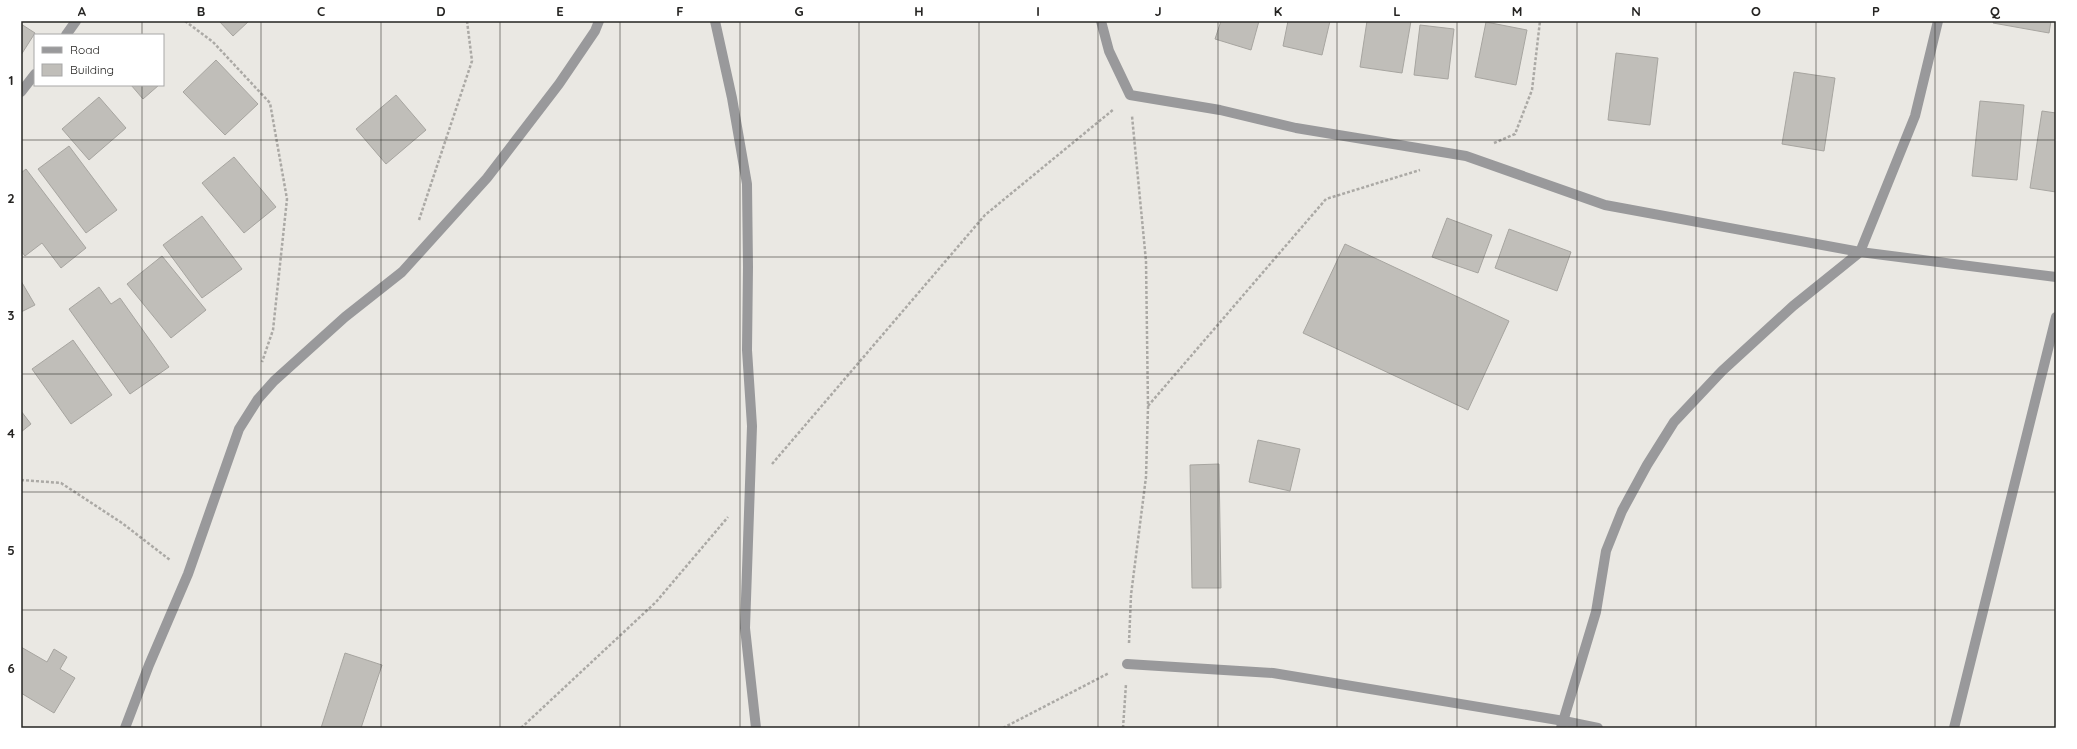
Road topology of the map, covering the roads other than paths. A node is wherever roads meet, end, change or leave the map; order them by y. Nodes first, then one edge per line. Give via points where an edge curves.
1 (76, 21) edge
2 (599, 21) edge
3 (715, 21) edge
4 (1101, 21) edge
5 (1938, 21) edge
6 (67, 34) edge
7 (34, 75) edge
8 (21, 92) edge
9 (1860, 252) junction
10 (2056, 277) edge
11 (2056, 317) edge
12 (1128, 664) road end
13 (1563, 724) edge
14 (125, 728) edge
15 (756, 728) edge
16 (1598, 728) edge
17 (1954, 728) edge

1 - 6 street
2 - 14 street via 560,84 487,178 402,272 345,316 258,399 239,429 188,574
3 - 15 street via 747,184 747,350 752,426 745,628
4 - 9 street via 1109,51 1130,95 1220,110 1296,128 1466,156 1605,205
5 - 9 street via 1915,116
7 - 8 street
9 - 10 street
9 - 13 street via 1793,306 1722,371 1674,422 1650,459 1622,511 1606,551 1596,612
11 - 17 street
12 - 13 street via 1273,673
13 - 16 street

